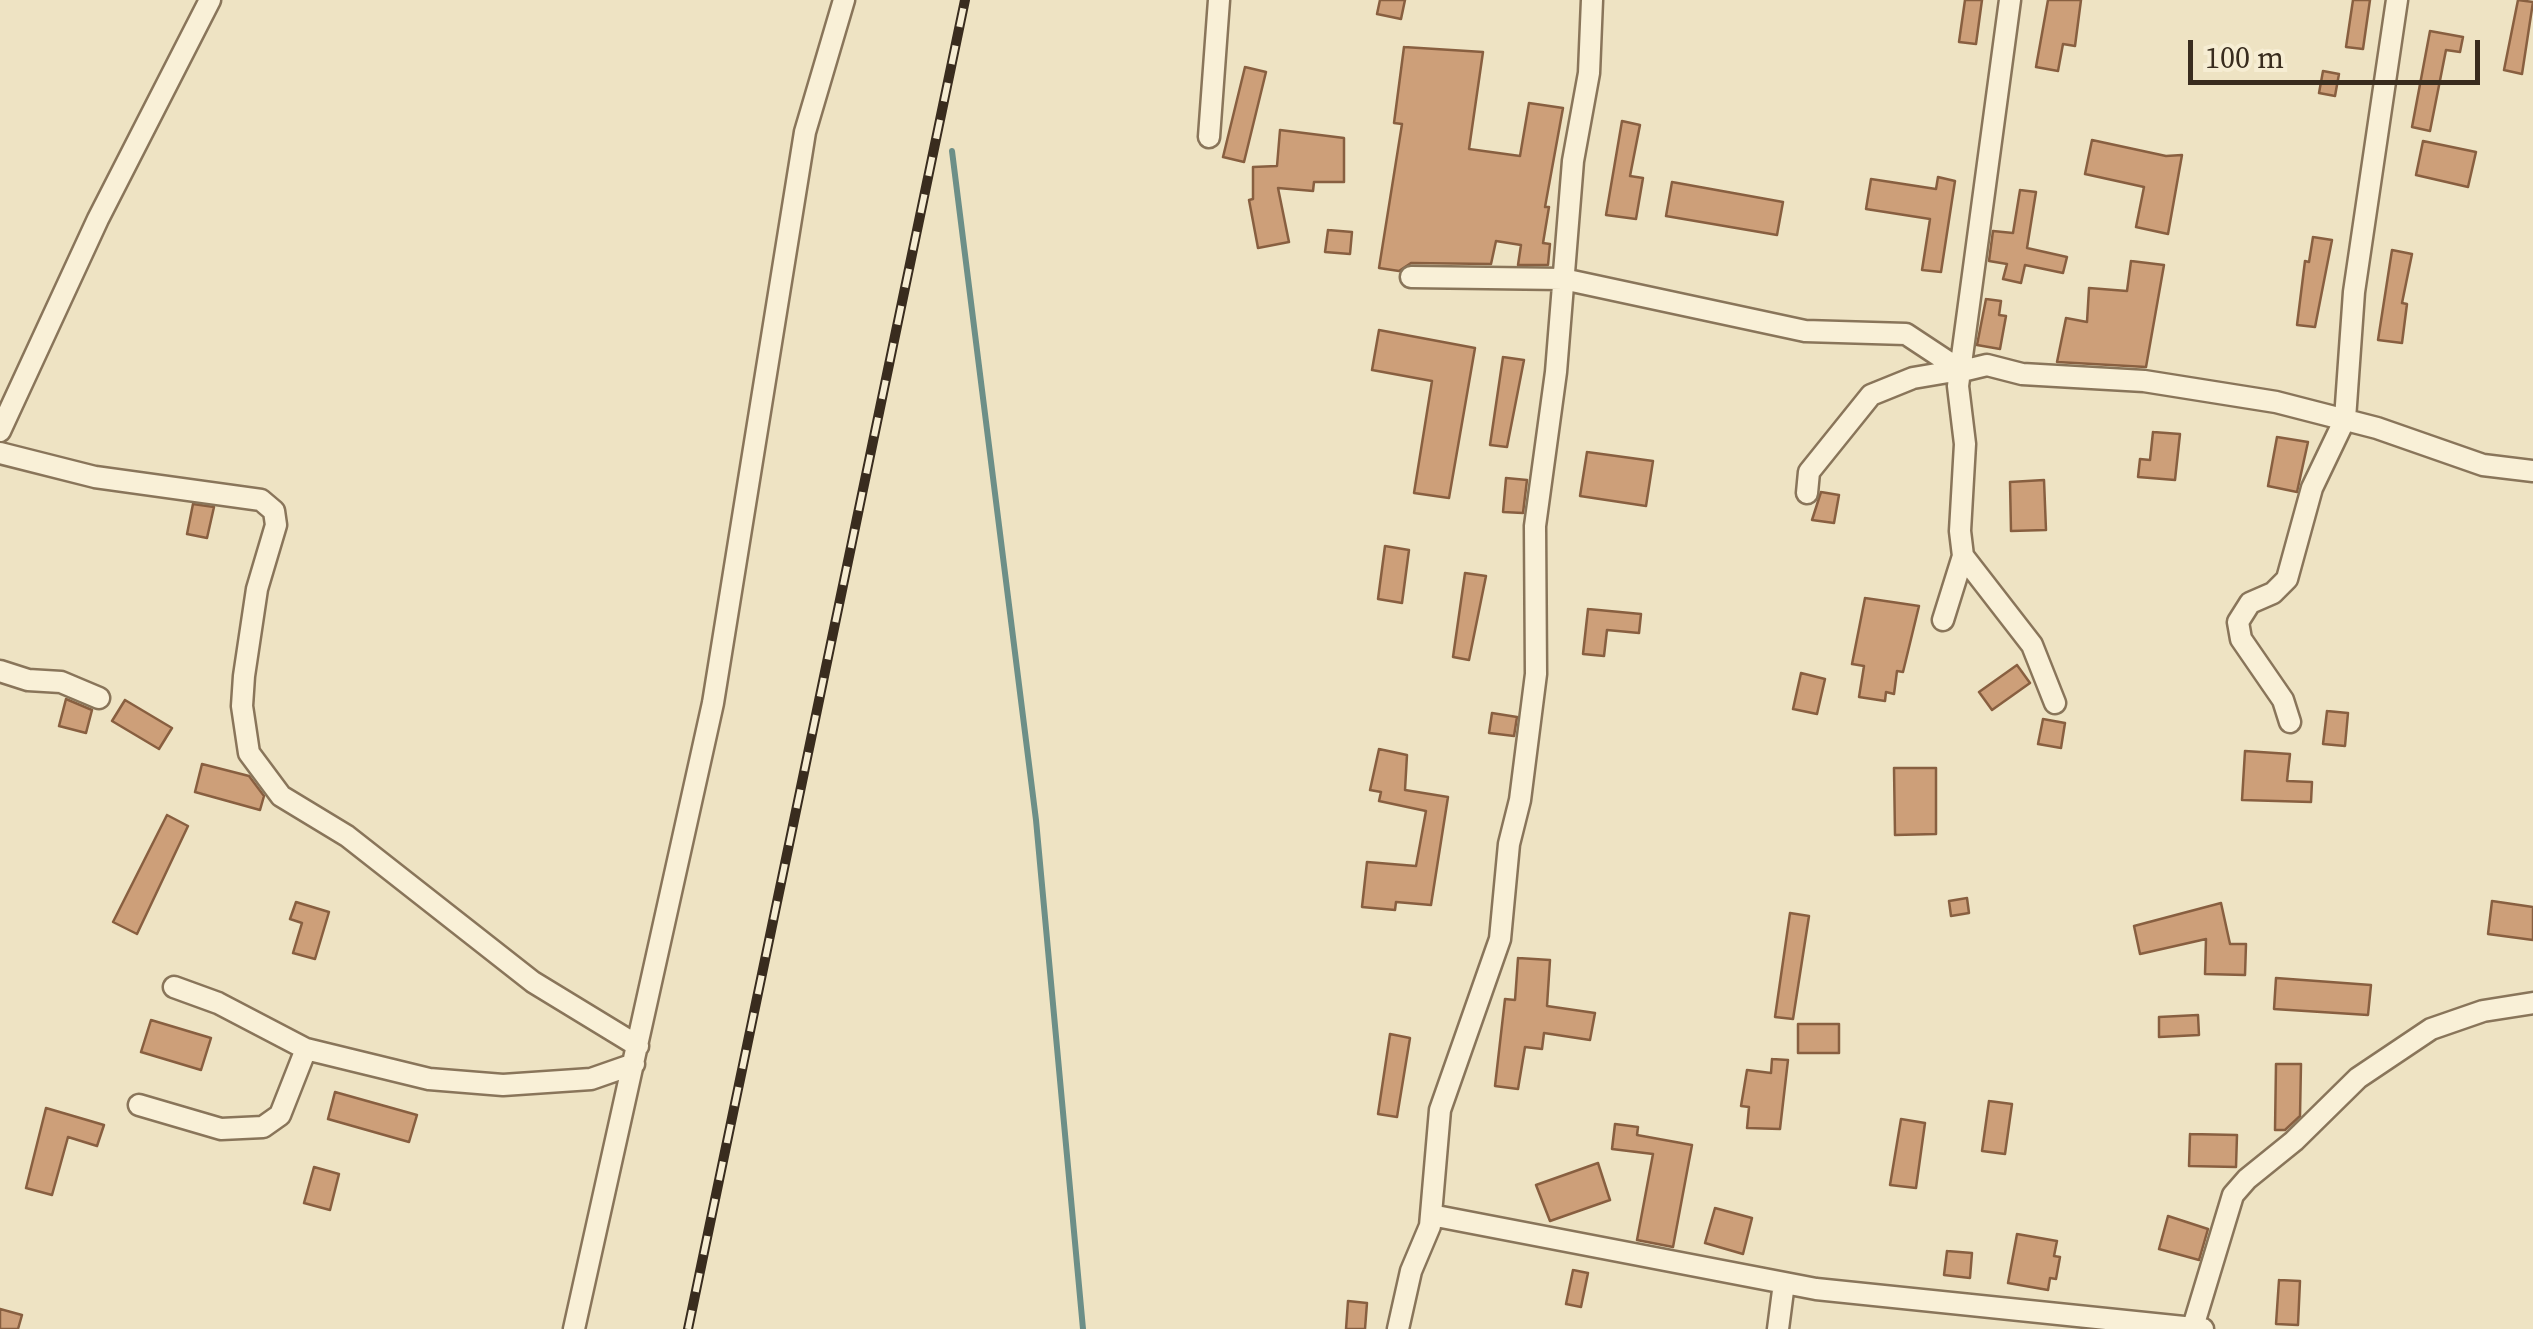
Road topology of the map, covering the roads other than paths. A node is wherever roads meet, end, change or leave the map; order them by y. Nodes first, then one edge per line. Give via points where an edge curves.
1 (210, 0) edge
2 (844, 0) edge
3 (1218, 0) edge
4 (1592, 0) edge
5 (2010, 0) edge
6 (2398, 0) edge
7 (1209, 137) dead end
8 (1411, 277) dead end
9 (1563, 279) junction
10 (1961, 370) junction
11 (2345, 420) junction
12 (0, 431) edge
13 (0, 453) edge
14 (2533, 470) edge
15 (1807, 493) dead end
16 (1963, 556) junction
17 (1942, 620) dead end
18 (0, 671) edge
19 (100, 698) dead end
20 (2054, 704) dead end
21 (2290, 722) dead end
22 (174, 987) dead end
23 (2533, 1002) edge
24 (306, 1049) junction
25 (636, 1055) junction
26 (140, 1105) dead end
27 (1431, 1214) junction
28 (1784, 1283) junction
29 (2140, 1325) edge
30 (2198, 1328) edge
31 (574, 1329) edge
32 (1398, 1329) edge
33 (1778, 1329) edge

1 - 12 street
2 - 25 street via 795,182 714,703
3 - 7 street
4 - 9 street
5 - 10 street
6 - 11 street via 2354,292
8 - 9 street
9 - 10 street via 1805,331 1906,334
9 - 27 street via 1535,526 1536,674 1520,800 1500,939 1440,1110
10 - 11 street via 1987,365 2022,374 2144,381
10 - 15 street via 1913,378 1871,395 1809,472
10 - 16 street
11 - 14 street via 2483,464
11 - 21 street via 2312,488 2287,579 2250,604 2238,622 2241,639 2283,700
13 - 25 street via 96,477 261,500 274,511 244,676 250,753 281,796 347,836
16 - 17 street
16 - 20 street via 2032,645
18 - 19 street via 61,682
22 - 24 street
23 - 30 street via 2431,1030 2358,1078 2246,1179 2233,1194
24 - 25 street via 429,1079 504,1086 591,1078
24 - 26 street via 280,1115 263,1127 221,1129
25 - 31 street
27 - 28 street
27 - 32 street
28 - 29 street
28 - 33 street
29 - 30 street

